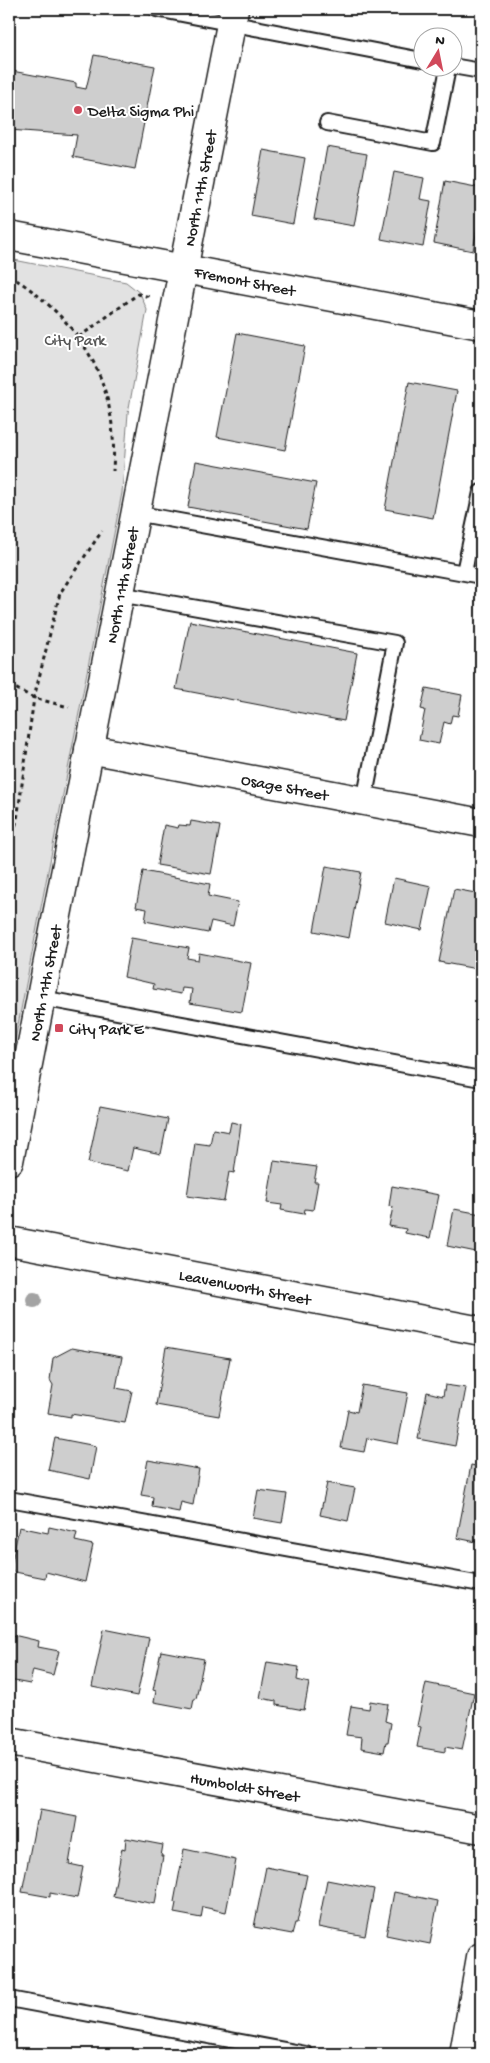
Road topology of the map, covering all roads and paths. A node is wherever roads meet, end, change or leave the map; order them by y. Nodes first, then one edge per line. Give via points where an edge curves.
1 (156, 9) edge
2 (232, 16) edge
3 (412, 58) edge
4 (462, 68) edge
5 (481, 71) edge
6 (446, 78) edge
7 (327, 123) dead end
8 (9, 236) edge
9 (183, 268) junction
10 (9, 276) edge
11 (138, 294) dead end
12 (481, 325) edge
13 (79, 337) junction
14 (112, 475) dead end
15 (481, 492) edge
16 (135, 513) junction
17 (102, 530) dead end
18 (464, 572) junction
19 (481, 576) edge
20 (120, 594) junction
21 (89, 749) junction
22 (364, 801) junction
23 (481, 823) edge
24 (9, 849) edge
25 (41, 998) junction
26 (481, 1079) edge
27 (9, 1161) edge
28 (9, 1241) edge
29 (481, 1330) edge
30 (9, 1499) edge
31 (481, 1584) edge
32 (9, 1742) edge
33 (481, 1829) edge
34 (481, 1957) edge
35 (9, 2000) edge
36 (306, 2054) edge
37 (464, 2054) edge

1 - 2 lane
2 - 3 lane
2 - 9 street, North 11th Street
4 - 5 lane
6 - 7 lane via 432,143
8 - 9 street, Fremont Street
9 - 12 street, Fremont Street
9 - 16 street, North 11th Street
10 - 13 path via 41,298
11 - 13 path
13 - 14 path via 105,388 112,418
15 - 18 lane
16 - 18 lane
16 - 20 street, North 11th Street
17 - 24 path via 60,593 34,698 17,820
18 - 19 lane
20 - 21 street, North 11th Street
20 - 22 lane via 395,643
21 - 22 street, Osage Street
21 - 25 street, North 11th Street
22 - 23 street, Osage Street
25 - 26 lane
25 - 27 street, North 11th Street
28 - 29 street, Leavenworth Street
30 - 31 lane
32 - 33 street, Humboldt Street
34 - 37 street
35 - 36 lane

